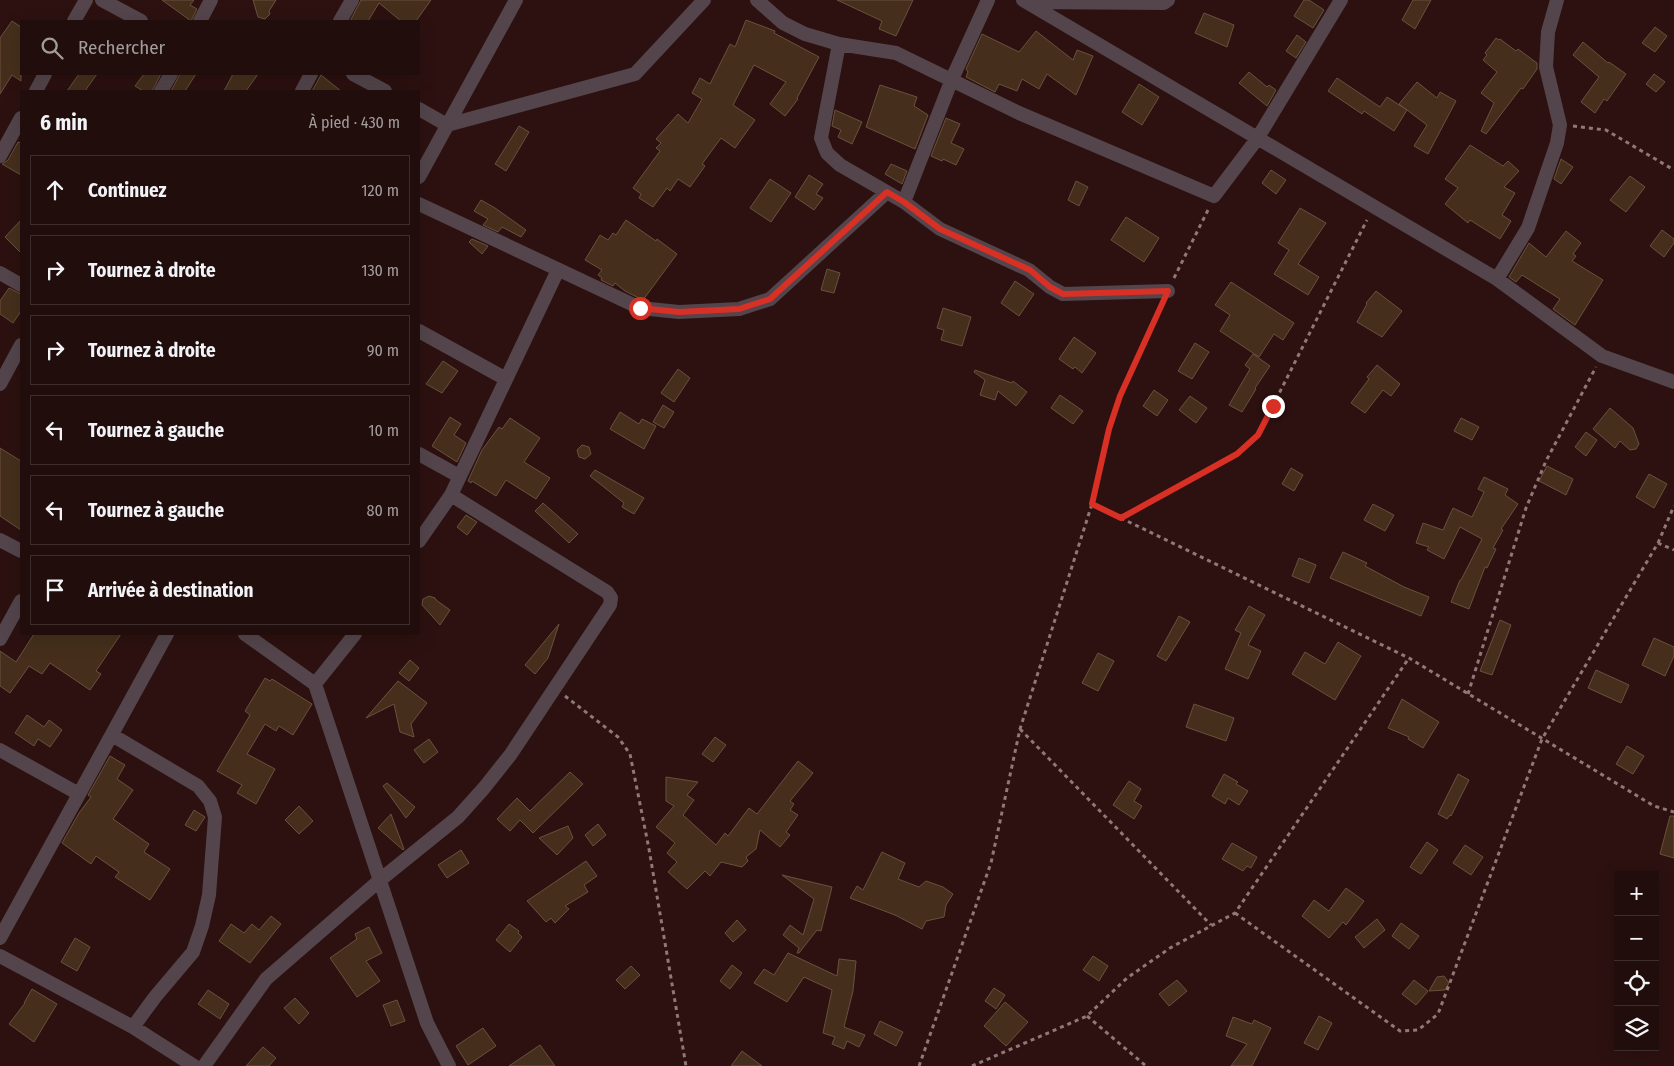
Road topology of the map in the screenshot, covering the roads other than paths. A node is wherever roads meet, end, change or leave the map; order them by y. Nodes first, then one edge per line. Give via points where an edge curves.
1 (86, 0) edge
2 (102, 0) edge
3 (211, 0) edge
4 (352, 0) edge
5 (516, 0) edge
6 (704, 0) edge
7 (757, 0) edge
8 (988, 0) edge
9 (1168, 0) edge
10 (1557, 0) edge
11 (1024, 1) edge
12 (1338, 1) edge
13 (75, 20) edge
14 (139, 20) edge
15 (201, 20) edge
16 (341, 20) edge
17 (839, 44) junction
18 (44, 75) edge
19 (170, 75) edge
20 (310, 75) edge
21 (355, 75) edge
22 (952, 79) junction
23 (37, 90) edge
24 (162, 90) edge
25 (303, 90) edge
26 (383, 90) edge
27 (420, 111) edge
28 (20, 120) edge
29 (447, 125) junction
30 (1257, 139) junction
31 (0, 156) edge
32 (420, 175) edge
33 (887, 192) junction
34 (904, 202) junction
35 (420, 204) edge
36 (558, 270) junction
37 (0, 273) edge
38 (1497, 279) junction
39 (20, 284) edge
40 (1168, 291) road end
41 (420, 332) edge
42 (20, 347) edge
43 (506, 379) junction
44 (1674, 382) edge
45 (0, 384) edge
46 (420, 455) edge
47 (459, 476) junction
48 (451, 495) junction
49 (0, 540) edge
50 (420, 540) edge
51 (20, 550) edge
52 (20, 603) edge
53 (166, 635) edge
54 (247, 635) edge
55 (354, 635) edge
56 (0, 640) edge
57 (315, 684) junction
58 (112, 735) junction
59 (0, 750) edge
60 (79, 794) junction
61 (380, 880) junction
62 (0, 938) edge
63 (0, 956) edge
64 (133, 1027) junction
65 (194, 1066) edge
66 (204, 1066) edge
67 (449, 1066) edge

1 - 13 street
2 - 14 street
3 - 15 street
4 - 16 street
5 - 29 street
6 - 29 street via 635,74
7 - 17 street via 783,23 805,34
8 - 22 street
9 - 11 street via 1164,3
10 - 38 street via 1548,32 1546,68 1560,125 1557,143 1528,228
11 - 30 street
12 - 30 street
17 - 22 street via 896,53
17 - 33 street via 821,138 827,153 840,164
18 - 23 street
19 - 24 street
20 - 25 street
21 - 26 street
22 - 30 street via 1019,113 1214,196
22 - 34 street
27 - 29 street
28 - 31 street
29 - 32 street
30 - 38 street
33 - 34 street
33 - 36 street via 770,299 739,309 679,312 640,308
34 - 40 street via 940,229 1030,270 1063,294
35 - 36 street
36 - 43 street
37 - 39 street
38 - 44 street via 1602,356
41 - 43 street
42 - 45 street
43 - 47 street
46 - 47 street
47 - 48 street
48 - 50 street
48 - 61 street via 607,592 611,598 610,605 511,754 458,817
49 - 51 street
52 - 56 street
53 - 58 street
54 - 57 street
55 - 57 street
57 - 61 street
58 - 60 street
58 - 64 street via 198,786 210,801 215,817 209,895 193,952
59 - 60 street
60 - 62 street
61 - 66 street via 266,978
61 - 67 street via 427,1023
63 - 64 street
64 - 65 street

